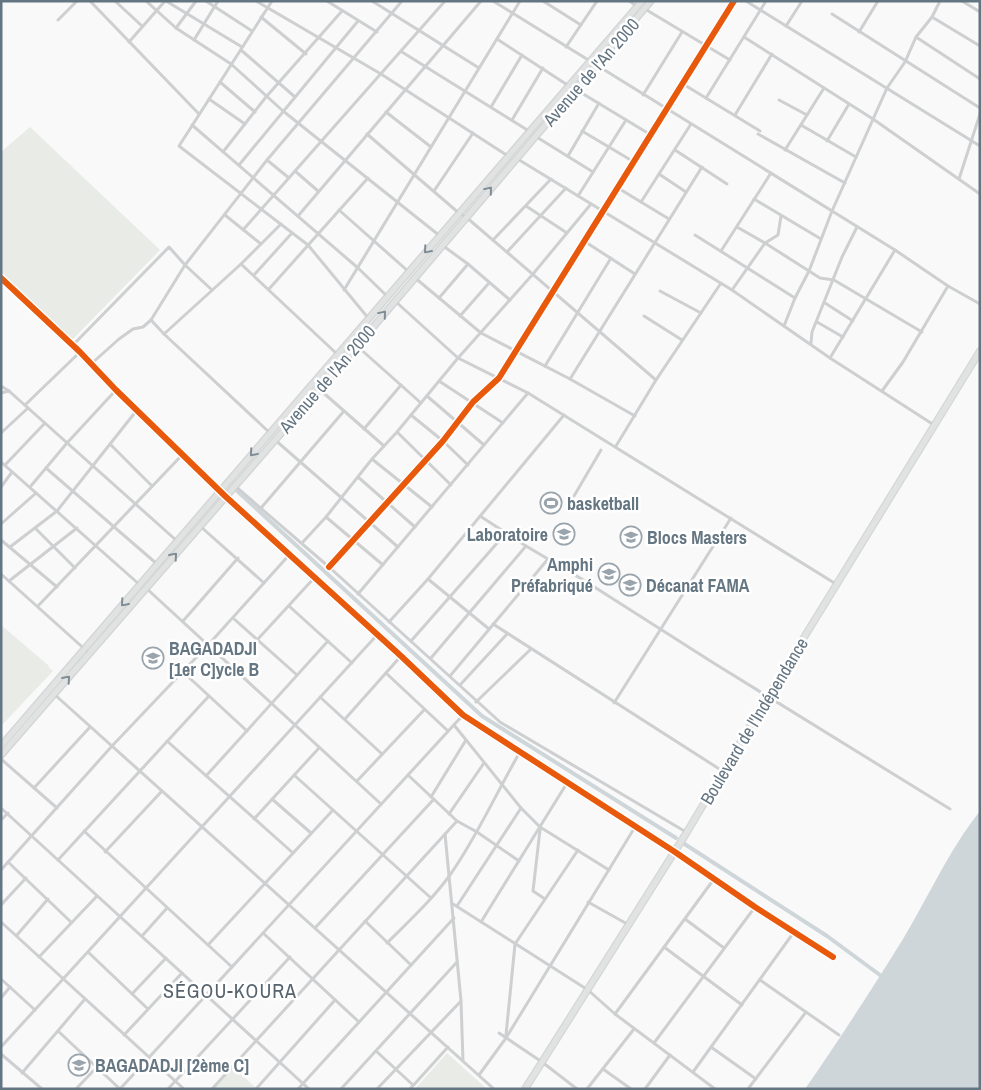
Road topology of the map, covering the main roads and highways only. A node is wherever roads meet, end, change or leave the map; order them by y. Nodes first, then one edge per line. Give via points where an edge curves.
1 (642, 1) edge
2 (651, 1) edge
3 (592, 64) junction
4 (980, 351) edge
5 (1, 746) edge
6 (1, 757) edge
7 (525, 1089) edge

1 - 3 main road, Avenue de l'An 2000
2 - 3 main road, Avenue de l'An 2000
3 -> 5 main road, Avenue de l'An 2000 via 569,86
6 -> 3 main road, Avenue de l'An 2000 via 357,346 575,89
4 - 7 highway, Boulevard de l'Indépendance via 675,852

